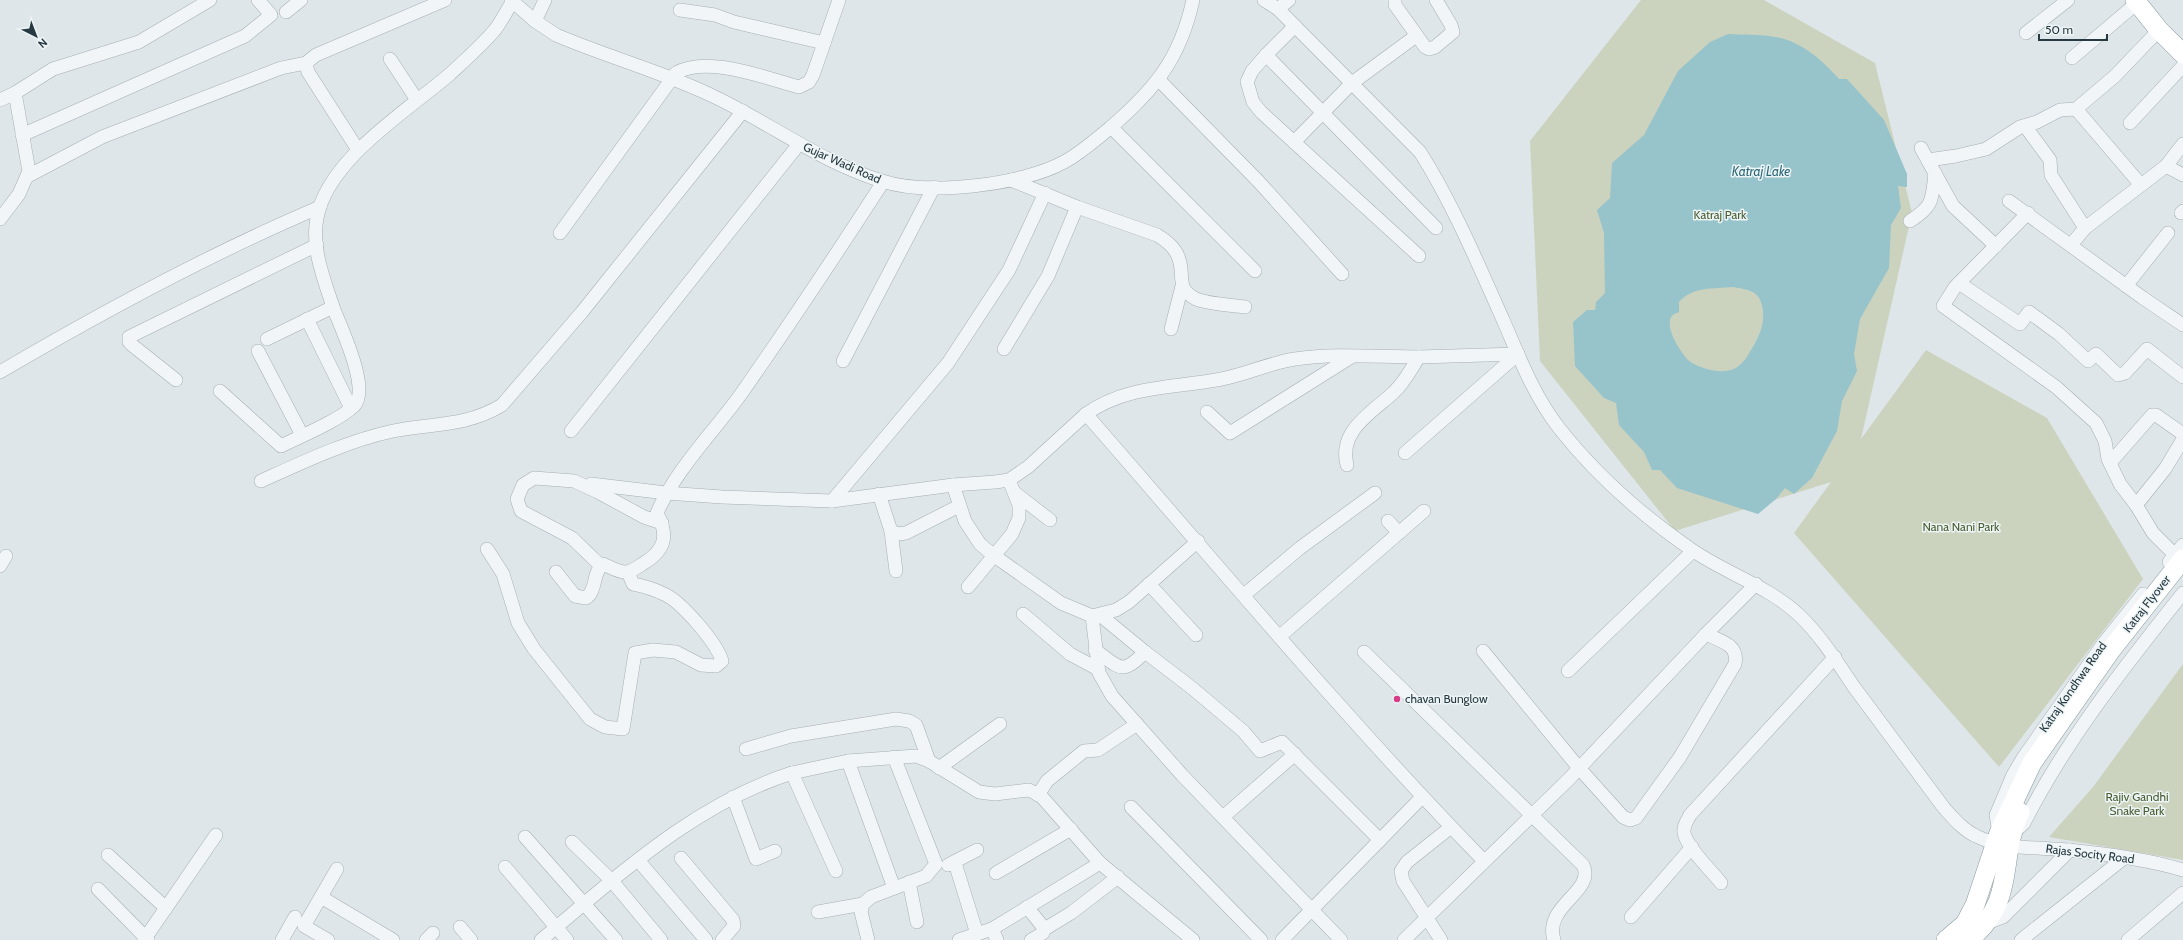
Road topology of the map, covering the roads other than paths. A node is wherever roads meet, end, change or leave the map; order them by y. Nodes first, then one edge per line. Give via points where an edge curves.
1 (210, 0) edge
2 (258, 0) edge
3 (301, 0) edge
4 (445, 0) edge
5 (544, 0) edge
6 (839, 0) edge
7 (1193, 0) edge
8 (1264, 0) edge
9 (1289, 0) edge
10 (1395, 0) edge
11 (1436, 0) edge
12 (2068, 0) edge
13 (512, 1) edge
14 (2139, 1) edge
15 (1278, 9) junction
16 (680, 10) dead end
17 (286, 12) dead end
18 (535, 21) junction
19 (1295, 26) junction
20 (2159, 30) junction
21 (2026, 34) dead end
22 (1416, 36) junction
23 (824, 43) junction
24 (2183, 44) edge
25 (2183, 54) edge
26 (1266, 55) junction
27 (2072, 58) dead end
28 (390, 60) dead end
29 (306, 63) junction
30 (2183, 66) edge
31 (671, 78) junction
32 (1159, 80) junction
33 (1352, 83) junction
34 (7, 97) edge
35 (417, 100) junction
36 (2076, 109) junction
37 (743, 111) junction
38 (1323, 113) junction
39 (2130, 123) dead end
40 (2025, 126) junction
41 (1110, 127) junction
42 (22, 134) junction
43 (1294, 142) junction
44 (798, 144) junction
45 (2183, 144) edge
46 (1921, 148) dead end
47 (358, 150) junction
48 (1928, 160) junction
49 (2166, 166) junction
50 (1935, 173) junction
51 (2183, 175) edge
52 (28, 176) junction
53 (1011, 180) junction
54 (883, 182) junction
55 (2141, 185) junction
56 (934, 187) junction
57 (1045, 193) junction
58 (2009, 201) dead end
59 (320, 207) junction
60 (1077, 207) junction
61 (2028, 213) junction
62 (0, 219) edge
63 (1910, 221) dead end
64 (1436, 228) dead end
65 (2085, 228) junction
66 (560, 233) dead end
67 (2168, 233) dead end
68 (316, 244) junction
69 (2072, 245) junction
70 (1996, 246) junction
71 (1419, 256) dead end
72 (1255, 271) dead end
73 (1342, 274) dead end
74 (1959, 283) junction
75 (1182, 286) junction
76 (2126, 286) junction
77 (333, 307) junction
78 (1245, 307) dead end
79 (307, 319) junction
80 (2183, 325) edge
81 (1171, 329) dead end
82 (267, 339) dead end
83 (1004, 349) dead end
84 (258, 351) dead end
85 (1518, 354) junction
86 (1351, 357) junction
87 (1419, 357) junction
88 (843, 361) dead end
89 (0, 372) edge
90 (2183, 377) edge
91 (176, 380) dead end
92 (220, 391) dead end
93 (351, 408) junction
94 (1207, 412) dead end
95 (1086, 414) junction
96 (571, 431) dead end
97 (2183, 434) edge
98 (302, 435) junction
99 (2183, 439) edge
100 (1405, 453) dead end
101 (2110, 463) junction
102 (1347, 465) dead end
103 (1009, 480) junction
104 (261, 481) dead end
105 (591, 484) dead end
106 (953, 485) junction
107 (666, 493) junction
108 (1015, 493) junction
109 (1375, 493) dead end
110 (879, 494) junction
111 (832, 501) junction
112 (2136, 505) junction
113 (960, 506) junction
114 (1424, 511) dead end
115 (1050, 520) dead end
116 (1388, 521) dead end
117 (662, 523) junction
118 (891, 531) junction
119 (1398, 533) junction
120 (1198, 541) junction
121 (2183, 545) edge
122 (487, 549) dead end
123 (1693, 551) junction
124 (993, 555) junction
125 (2179, 557) edge
126 (601, 566) junction
127 (896, 571) dead end
128 (556, 572) dead end
129 (628, 572) junction
130 (2183, 577) edge
131 (1149, 584) junction
132 (1756, 584) junction
133 (968, 588) dead end
134 (2183, 593) edge
135 (1244, 595) junction
136 (1022, 614) dead end
137 (1096, 615) junction
138 (1706, 634) junction
139 (1196, 635) dead end
140 (1279, 637) junction
141 (1095, 650) junction
142 (1483, 651) dead end
143 (1145, 652) junction
144 (1364, 652) dead end
145 (1835, 658) junction
146 (1098, 669) junction
147 (1568, 671) dead end
148 (1000, 724) dead end
149 (1137, 724) junction
150 (746, 749) dead end
151 (1295, 754) junction
152 (894, 757) junction
153 (848, 761) junction
154 (934, 765) junction
155 (1579, 768) junction
156 (792, 773) junction
157 (1038, 795) junction
158 (733, 797) junction
159 (1422, 798) junction
160 (1131, 806) dead end
161 (1532, 815) junction
162 (1223, 817) junction
163 (1451, 827) junction
164 (1071, 829) junction
165 (2007, 832) junction
166 (216, 835) dead end
167 (525, 837) dead end
168 (1380, 840) junction
169 (572, 842) dead end
170 (1692, 847) junction
171 (977, 850) dead end
172 (2070, 850) junction
173 (775, 851) dead end
174 (108, 855) dead end
175 (681, 858) dead end
176 (2124, 858) junction
177 (638, 860) junction
178 (1484, 861) junction
179 (954, 863) junction
180 (1100, 863) junction
181 (505, 867) dead end
182 (337, 869) dead end
183 (933, 870) junction
184 (2183, 870) edge
185 (836, 871) dead end
186 (996, 874) dead end
187 (1118, 877) junction
188 (612, 881) junction
189 (909, 882) junction
190 (1722, 883) dead end
191 (894, 888) junction
192 (98, 889) dead end
193 (2183, 893) edge
194 (321, 897) junction
195 (585, 904) junction
196 (863, 904) junction
197 (1027, 907) junction
198 (166, 908) junction
199 (1312, 910) junction
200 (818, 912) dead end
201 (295, 917) dead end
202 (1427, 917) junction
203 (1630, 917) dead end
204 (917, 922) dead end
205 (1987, 923) junction
206 (460, 927) dead end
207 (556, 928) junction
208 (1044, 930) junction
209 (977, 934) junction
210 (994, 934) edge
211 (146, 939) edge
212 (282, 940) edge
213 (328, 940) edge
214 (393, 940) edge
215 (471, 940) edge
216 (541, 940) edge
217 (567, 940) edge
218 (616, 940) edge
219 (660, 940) edge
220 (706, 940) edge
221 (722, 940) edge
222 (868, 940) edge
223 (960, 940) edge
224 (1031, 940) edge
225 (1193, 940) edge
226 (1261, 940) edge
227 (1282, 940) edge
228 (1341, 940) edge
229 (1404, 940) edge
230 (1441, 940) edge
231 (1554, 940) edge
232 (1946, 940) edge
233 (1969, 940) edge
234 (2021, 940) edge
235 (2128, 940) edge

1 - 34 street via 139,42 53,69
2 - 42 street via 271,15 245,36
3 - 17 street
4 - 29 street via 316,55
5 - 18 street
6 - 23 street
7 - 32 street, Gujar Wadi Road via 1186,27 1172,59
8 - 15 street, Rajas Socity Road
9 - 15 street
10 - 22 street via 1395,5
11 - 22 street via 1453,32 1432,49 1425,47
12 - 21 street
13 - 18 street, Gujar Wadi Road
13 - 35 street via 494,31 450,74
14 - 20 highway
14 - 24 highway
14 - 27 street
15 - 19 street, Rajas Socity Road
16 - 23 street via 715,15 734,22
18 - 31 street, Gujar Wadi Road via 556,35 584,47
19 - 26 street
19 - 33 street, Rajas Socity Road
20 - 25 highway
20 - 36 street via 2115,76
22 - 33 street
23 - 31 street via 813,75 804,86 799,87 704,65 683,69
26 - 38 street
26 - 43 street via 1247,82 1248,91 1261,112
28 - 35 street
29 - 47 street via 308,72
29 - 52 street via 281,68 102,137
30 - 39 street
31 - 37 street, Gujar Wadi Road
31 - 66 street
32 - 41 street, Gujar Wadi Road
32 - 73 street via 1259,182
33 - 38 street
33 - 85 street, Rajas Socity Road via 1420,152 1436,177
34 - 42 street via 16,107
35 - 47 street
36 - 40 street via 2060,110
36 - 55 street
37 - 44 street, Gujar Wadi Road
37 - 104 street via 582,312 502,405 488,414 468,421 394,431 361,440
38 - 43 street
38 - 64 street
40 - 48 street via 1986,149
40 - 65 street via 2050,160 2051,175
41 - 53 street, Gujar Wadi Road via 1084,150 1064,162 1035,174
41 - 72 street
42 - 52 street
43 - 71 street
44 - 54 street, Gujar Wadi Road
44 - 96 street
45 - 49 street
46 - 48 street
47 - 59 street via 336,176
48 - 50 street
49 - 51 street
49 - 55 street
50 - 63 street via 1932,198 1925,212
50 - 70 street via 1953,206
52 - 62 street via 16,199
53 - 56 street, Gujar Wadi Road via 979,185
53 - 57 street
54 - 56 street, Gujar Wadi Road
54 - 107 street via 793,319
55 - 65 street
56 - 88 street
57 - 60 street
57 - 111 street via 1009,270 952,357
58 - 61 street
59 - 68 street
59 - 89 street via 181,270
60 - 75 street via 1133,226 1167,241 1179,259
60 - 83 street via 1048,276
61 - 69 street
61 - 70 street
65 - 69 street
67 - 76 street
68 - 77 street
68 - 91 street via 129,337 132,345
69 - 76 street
70 - 74 street
74 - 90 street via 2020,324 2029,312 2059,334 2088,361 2096,354 2118,375 2125,373 2147,349
74 - 101 street via 1943,306 2056,387 2096,423 2105,441
75 - 78 street via 1198,300
75 - 81 street
76 - 80 street
77 - 79 street
77 - 93 street via 356,367 358,399
79 - 82 street
79 - 93 street
84 - 98 street
85 - 87 street
85 - 100 street
85 - 123 street, Rajas Socity Road via 1530,383 1559,429 1629,500
86 - 87 street
86 - 94 street via 1230,434
86 - 95 street via 1295,359 1235,377 1141,390 1100,404
87 - 102 street via 1394,392 1360,421 1349,439 1344,454
92 - 98 street via 281,446
93 - 98 street
95 - 103 street via 1028,467
95 - 120 street
97 - 101 street via 2154,414
99 - 112 street via 2165,468
101 - 112 street via 2120,484
103 - 106 street
103 - 108 street
105 - 107 street
106 - 110 street
106 - 113 street
107 - 111 street
107 - 117 street via 657,513
108 - 115 street
108 - 124 street via 1019,505 1019,518 1012,534
109 - 135 street via 1300,548
110 - 111 street
110 - 118 street
112 - 125 street via 2153,533
113 - 118 street via 906,533
113 - 124 street via 972,533
114 - 119 street
116 - 119 street
117 - 126 street via 644,517 574,481 534,478 523,485 517,499 521,511 572,538
117 - 129 street via 663,547 656,556
118 - 127 street
119 - 140 street
120 - 131 street
120 - 135 street
121 - 125 street
122 - 129 street via 503,574 518,623 534,649 590,719 605,728 616,730 623,730 635,653 653,650 676,652 701,665 716,666 722,661 720,652 691,617 667,595 633,584
123 - 132 street, Rajas Socity Road
123 - 147 street
124 - 133 street
124 - 137 street via 1061,603
125 - 165 highway, Katraj Flyover via 2032,763
126 - 128 street via 591,593 586,598 575,596
126 - 129 street via 603,564 621,572
130 - 165 highway, Katraj Flyover via 2119,657 2041,769
131 - 137 street via 1116,610
131 - 139 street
132 - 138 street
132 - 145 street, Rajas Socity Road via 1800,616
134 - 165 street via 2127,663 2050,774 2024,823
135 - 140 street
136 - 146 street via 1070,654
137 - 141 street
137 - 143 street
138 - 155 street
138 - 155 street via 1731,646 1737,656 1735,664 1676,763 1636,818 1630,820 1623,817
140 - 159 street
141 - 143 street via 1123,668 1128,667
141 - 146 street
142 - 155 street
143 - 151 street via 1244,731 1260,751 1282,742
144 - 161 street
145 - 165 street, Rajas Socity Road via 1944,808 1960,826 1975,836
145 - 170 street via 1690,815 1684,824 1684,832
146 - 149 street via 1108,690
148 - 154 street
149 - 157 street via 1098,750 1084,751 1047,781
149 - 162 street
150 - 154 street via 792,736 896,719 916,725
151 - 162 street
151 - 168 street
152 - 153 street
152 - 154 street via 916,756
152 - 183 street via 936,864
153 - 156 street
153 - 191 street
154 - 157 street via 979,792 994,794 1029,790
155 - 161 street
156 - 158 street via 765,781
156 - 185 street
157 - 164 street
158 - 173 street via 756,859
158 - 177 street via 702,814
159 - 163 street
159 - 168 street
160 - 226 street
161 - 178 street
161 - 231 street via 1583,865 1587,873 1586,880 1553,920
162 - 199 street
163 - 178 street
163 - 202 street via 1406,862 1401,871 1403,881
164 - 180 street
164 - 186 street
165 - 172 street, Rajas Socity Road
165 - 205 highway via 2003,889
165 - 232 highway via 1965,924
166 - 198 street
167 - 195 street
168 - 199 street
169 - 188 street
170 - 190 street
170 - 203 street
171 - 179 street
172 - 176 street, Rajas Socity Road
172 - 205 street via 2003,917
174 - 198 street
175 - 221 street via 733,920 734,926
176 - 184 street, Rajas Socity Road
176 - 234 street
177 - 188 street
177 - 220 street
178 - 202 street
179 - 183 street
179 - 209 street
180 - 187 street
180 - 197 street
181 - 207 street
182 - 194 street
183 - 189 street via 926,876
187 - 208 street
187 - 225 street
188 - 195 street
188 - 219 street
189 - 191 street
189 - 204 street
191 - 196 street
192 - 211 street
193 - 235 street
194 - 213 street via 304,926
194 - 214 street
195 - 207 street
195 - 218 street
196 - 200 street
196 - 222 street via 861,912
197 - 208 street
197 - 210 street
198 - 211 street
199 - 227 street
199 - 228 street
201 - 212 street
202 - 229 street
202 - 230 street
205 - 233 highway
206 - 215 street
207 - 216 street
207 - 217 street
208 - 224 street
209 - 210 street
209 - 223 street

